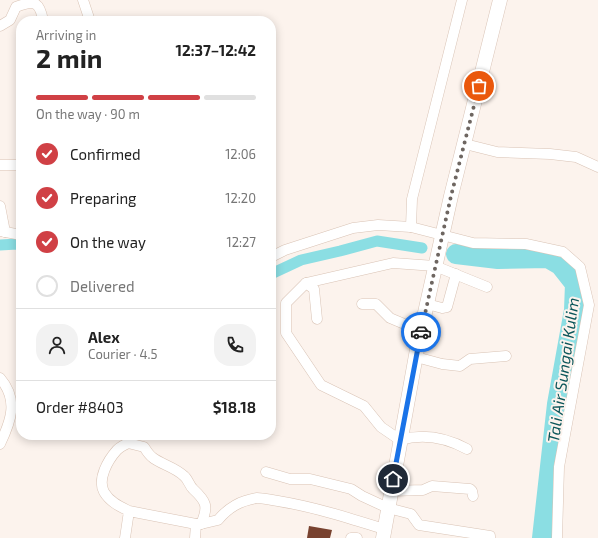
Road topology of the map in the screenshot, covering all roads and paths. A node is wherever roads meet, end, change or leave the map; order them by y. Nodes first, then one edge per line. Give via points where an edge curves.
1 (83, 0) edge
2 (462, 0) edge
3 (500, 0) edge
4 (42, 16) edge
5 (88, 16) edge
6 (0, 26) edge
7 (465, 144) junction
8 (0, 165) edge
9 (16, 165) edge
10 (598, 167) edge
11 (0, 206) edge
12 (411, 227) junction
13 (2, 232) edge
14 (16, 233) edge
15 (442, 236) junction
16 (276, 254) edge
17 (435, 266) junction
18 (456, 274) junction
19 (306, 283) junction
20 (487, 288) dead end
21 (362, 304) dead end
22 (427, 304) junction
23 (594, 307) edge
24 (316, 319) dead end
25 (421, 331) junction
26 (506, 356) dead end
27 (416, 357) junction
28 (0, 378) edge
29 (127, 440) edge
30 (130, 440) edge
31 (400, 440) junction
32 (0, 444) edge
33 (467, 448) dead end
34 (266, 472) dead end
35 (391, 491) junction
36 (473, 496) dead end
37 (388, 508) junction
38 (129, 511) junction
39 (198, 524) junction
40 (384, 534) edge
41 (125, 538) edge
42 (195, 538) edge
43 (351, 538) edge
44 (357, 538) edge
45 (490, 538) edge
46 (557, 538) edge

1 - 5 street
2 - 12 street via 412,199
3 - 7 main road
4 - 6 street via 41,9 28,3 16,7 10,20
7 - 10 street via 497,152 576,157
7 - 15 main road
8 - 9 street
11 - 13 street
12 - 15 street
12 - 16 street via 378,225 353,228
13 - 14 street
15 - 17 main road
15 - 23 street via 473,243 526,244 563,252 580,267
17 - 18 street
17 - 19 street via 393,263
17 - 22 main road
18 - 20 street
18 - 22 street via 447,307
19 - 24 street via 314,289
19 - 31 street via 286,303 286,333 321,385 364,406 381,427
21 - 25 street via 376,304 390,318
22 - 25 main road
23 - 46 street via 559,467
25 - 27 main road
26 - 27 street via 470,359 460,366
27 - 31 main road
28 - 32 street via 10,394 13,410
29 - 38 street via 108,463 102,481 104,491 111,501
30 - 39 street via 144,447 151,457 185,476 191,487 200,494 206,504 206,512
31 - 33 street via 411,437 435,437
31 - 35 main road
34 - 37 street via 290,479 310,479 350,489
35 - 36 street via 423,490 432,486 442,486 470,489
35 - 37 main road
37 - 40 main road
37 - 45 street via 411,514 419,525
38 - 39 street
38 - 41 street
39 - 40 street via 218,520 227,510 242,502 258,498 333,513
39 - 42 street
43 - 44 street

